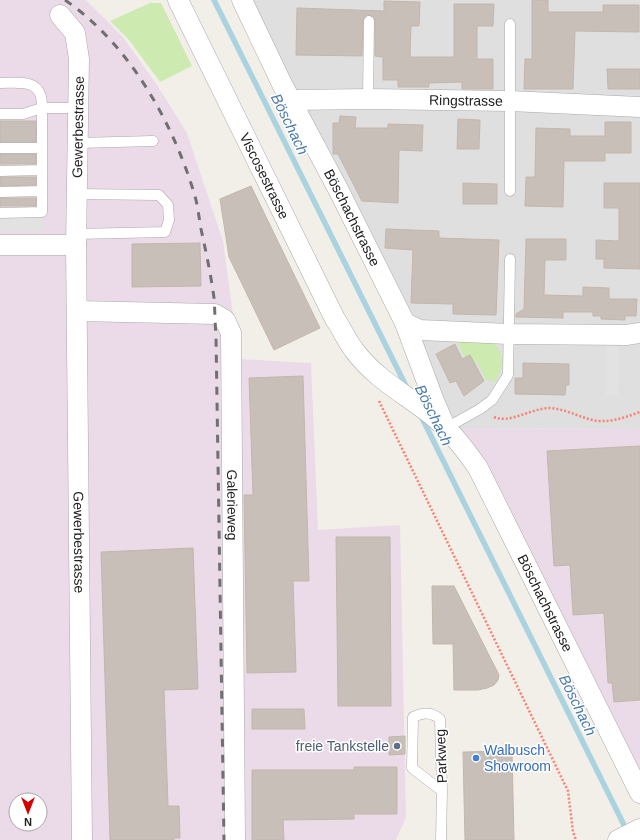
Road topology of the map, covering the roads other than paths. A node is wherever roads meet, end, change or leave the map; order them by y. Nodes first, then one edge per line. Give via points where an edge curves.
1 (178, 0) edge
2 (242, 0) edge
3 (60, 15) dead end
4 (369, 21) dead end
5 (510, 24) dead end
6 (0, 83) edge
7 (368, 99) junction
8 (292, 100) junction
9 (510, 101) junction
10 (640, 107) edge
11 (42, 108) junction
12 (78, 108) junction
13 (0, 114) edge
14 (153, 141) dead end
15 (78, 143) junction
16 (0, 148) edge
17 (42, 148) junction
18 (42, 170) junction
19 (0, 171) edge
20 (42, 191) junction
21 (510, 191) dead end
22 (0, 192) edge
23 (77, 194) junction
24 (0, 213) edge
25 (76, 239) junction
26 (0, 245) edge
27 (510, 259) dead end
28 (77, 311) junction
29 (405, 323) junction
30 (640, 333) edge
31 (509, 334) junction
32 (354, 350) joint
33 (445, 428) junction
34 (442, 791) junction
35 (640, 793) edge
36 (638, 830) edge
37 (82, 840) edge
38 (235, 840) edge
39 (441, 840) edge
40 (618, 840) edge

1 - 32 street, Viscosestrasse via 335,319
2 - 8 street, Böschachstrasse
3 - 12 street, Gewerbestrasse via 75,33 79,59
4 - 7 lane
5 - 9 lane
6 - 11 lane via 26,83 37,88 42,98
7 - 8 street, Ringstrasse
7 - 9 street, Ringstrasse
8 - 29 street, Böschachstrasse
9 - 10 street, Ringstrasse
9 - 21 lane
11 - 12 lane
11 - 13 lane via 23,114
11 - 17 lane
12 - 15 street, Gewerbestrasse
14 - 15 lane
15 - 23 street, Gewerbestrasse
16 - 17 lane
17 - 18 lane
18 - 19 lane
18 - 20 lane
20 - 22 lane
20 - 24 lane via 42,212
23 - 25 street, Gewerbestrasse
23 - 25 lane via 159,195 168,205 169,220 165,232
25 - 26 street
25 - 28 street, Gewerbestrasse
27 - 31 lane
28 - 37 street, Gewerbestrasse
28 - 38 street, Galerieweg via 215,314 225,320 231,332
29 - 31 street via 420,330
29 - 33 street, Böschachstrasse
30 - 31 street
31 - 33 lane via 508,375 492,400
32 - 33 street, Böschachstrasse via 377,375
33 - 35 street, Böschachstrasse via 478,468
34 - 34 lane, Parkweg via 440,719 433,714 422,713 413,717 412,768
34 - 39 lane, Parkweg
36 - 40 street

